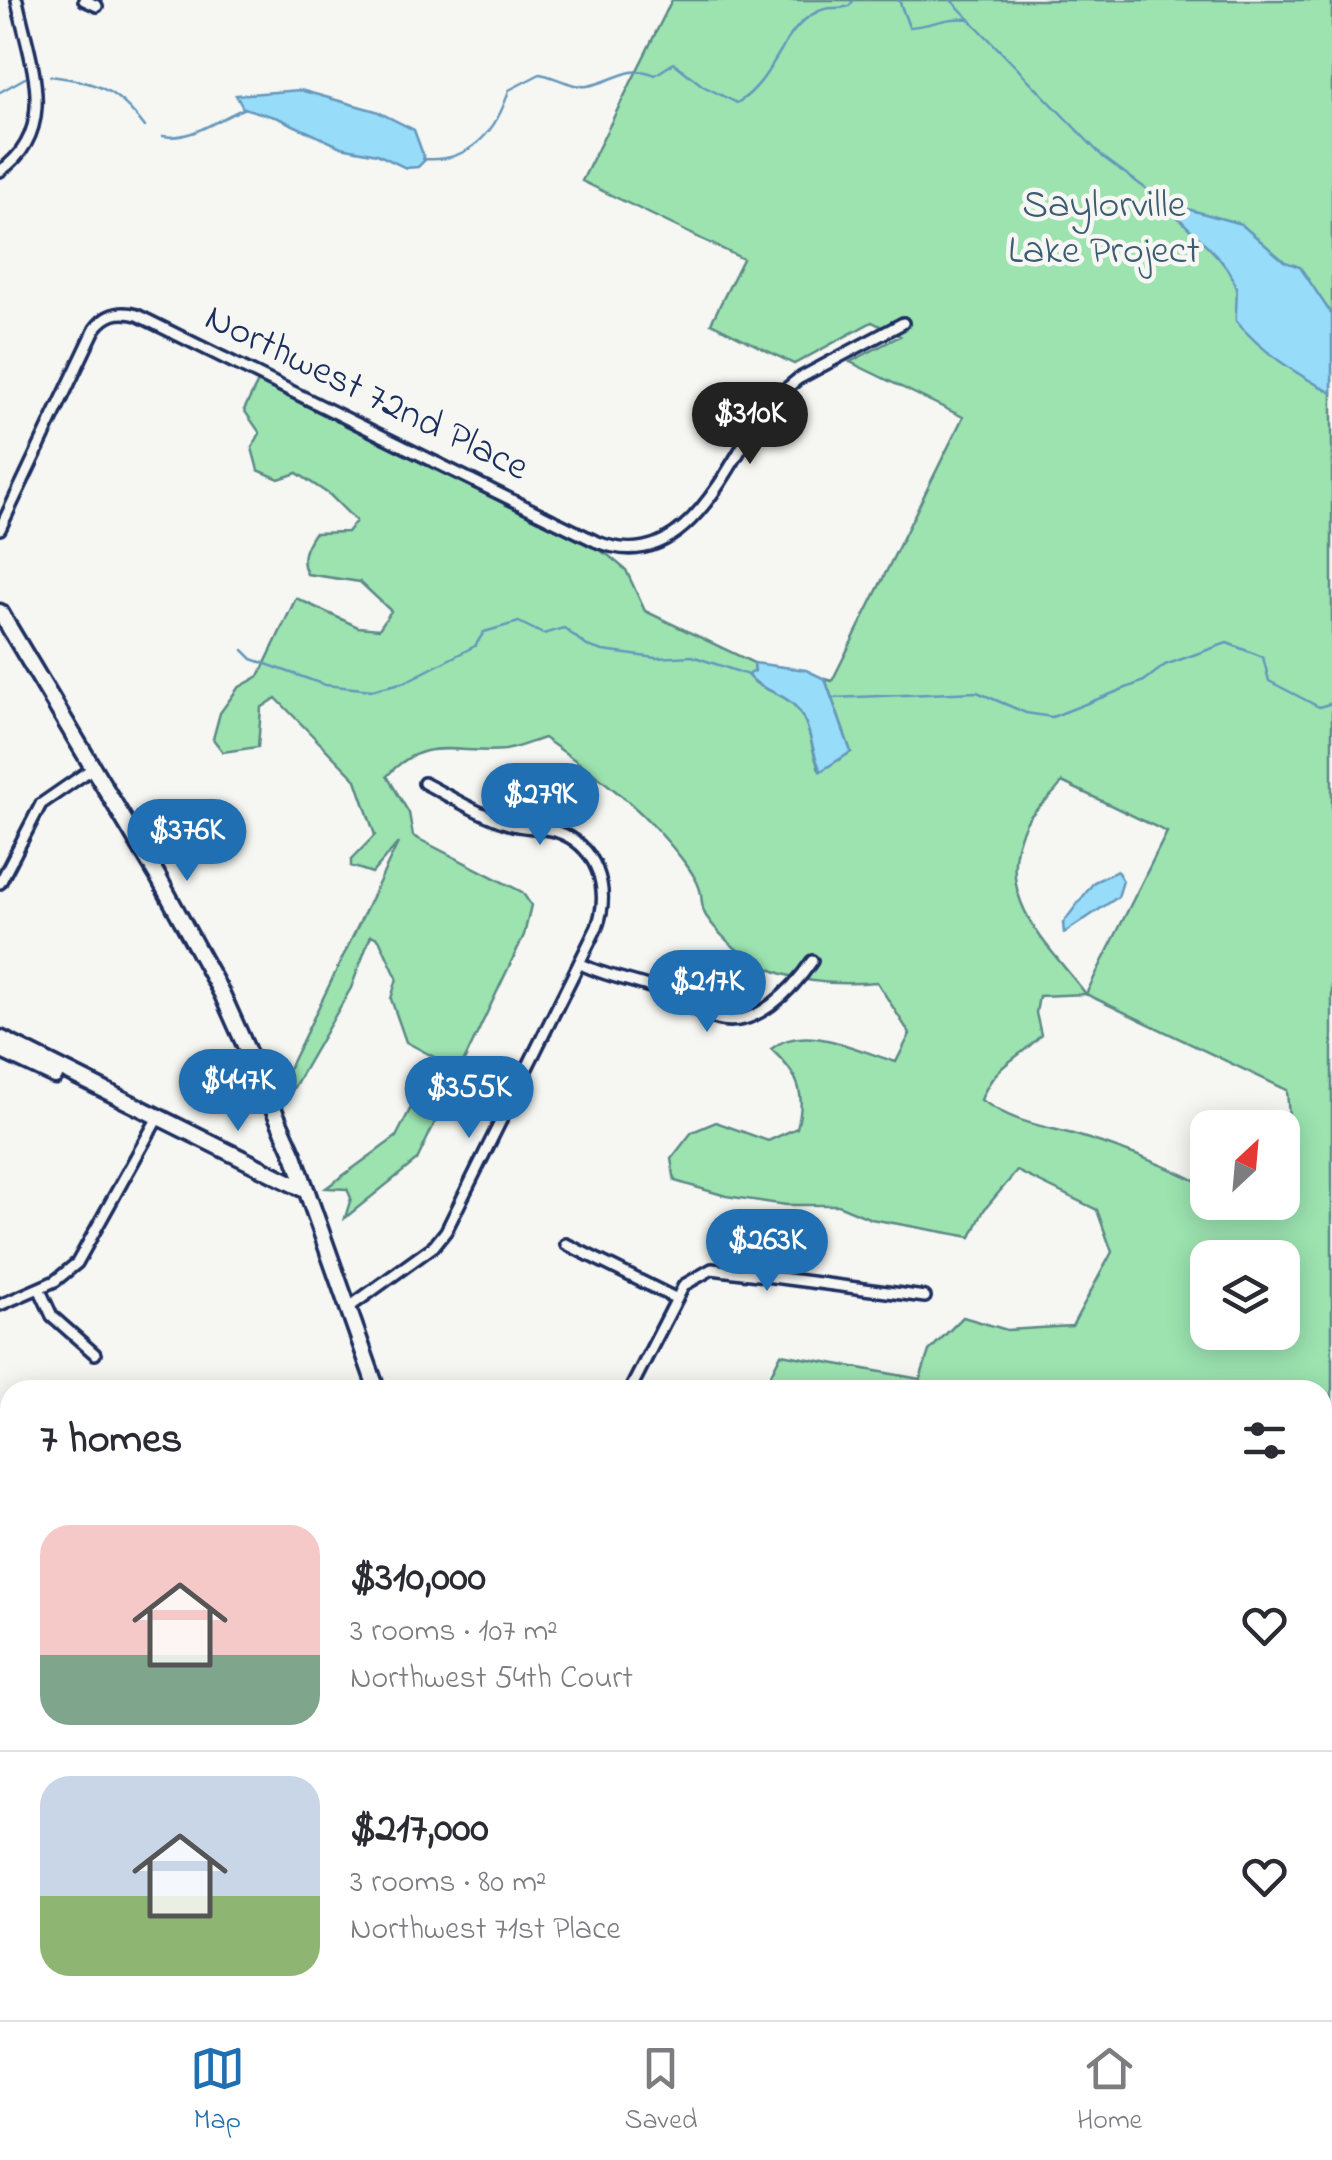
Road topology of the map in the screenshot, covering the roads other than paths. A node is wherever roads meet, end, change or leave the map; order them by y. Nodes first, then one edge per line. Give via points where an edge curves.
1 (18, 0) edge
2 (84, 0) edge
3 (97, 6) dead end
4 (0, 171) edge
5 (903, 323) dead end
6 (0, 529) edge
7 (0, 612) edge
8 (93, 768) junction
9 (424, 783) dead end
10 (0, 883) edge
11 (812, 962) dead end
12 (578, 963) junction
13 (0, 1038) edge
14 (0, 1050) edge
15 (157, 1119) junction
16 (307, 1191) junction
17 (566, 1244) dead end
18 (38, 1288) junction
19 (924, 1296) dead end
20 (676, 1299) junction
21 (0, 1305) edge
22 (348, 1308) junction
23 (95, 1354) dead end
24 (373, 1380) edge
25 (635, 1380) edge

1 - 4 street via 38,115 28,144
2 - 3 street
5 - 6 street, Northwest 72nd Place via 798,379 770,402 699,512 677,535 640,550 595,541 137,315 107,316
7 - 8 main road
8 - 10 street via 41,804
8 - 16 main road via 222,994
9 - 12 street via 501,822 555,831 584,848 598,868 604,904
11 - 12 street via 791,990 741,1022 718,1019 664,992
12 - 22 street via 440,1240
13 - 15 main road
14 - 15 main road
15 - 16 main road
15 - 18 street via 86,1254
16 - 22 main road
17 - 20 street
18 - 21 street
18 - 23 street via 52,1316
19 - 20 street via 723,1268 691,1279
20 - 25 street
22 - 24 main road

